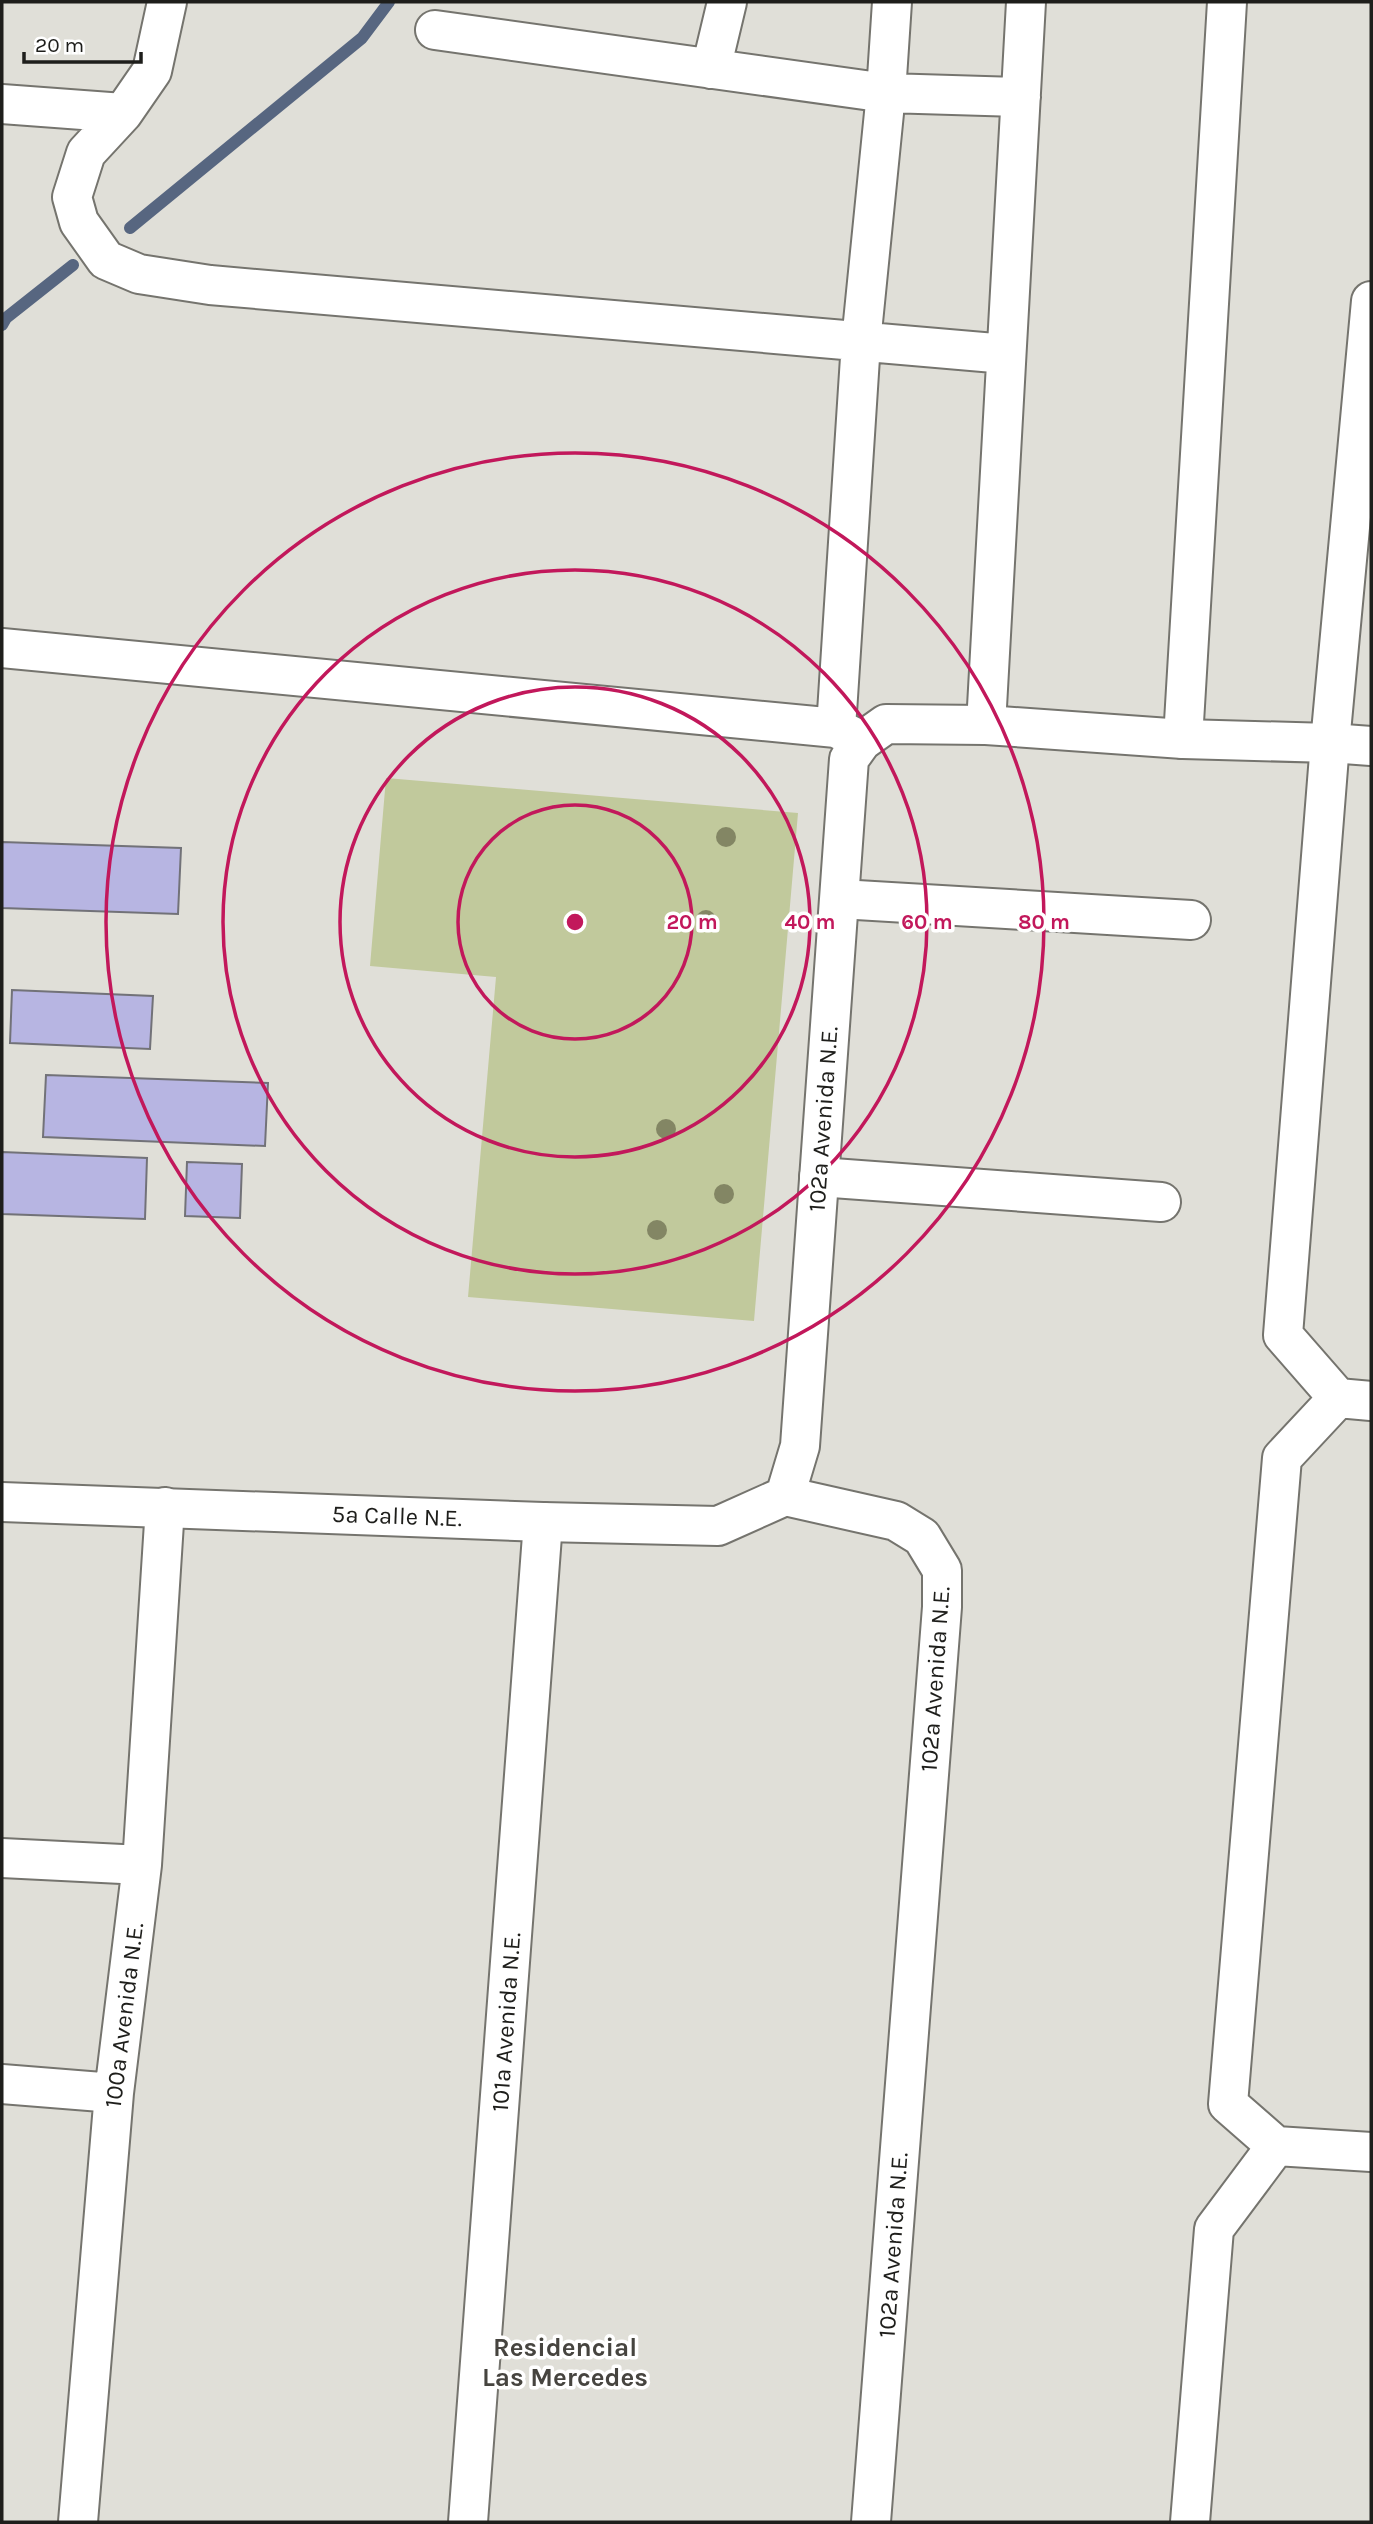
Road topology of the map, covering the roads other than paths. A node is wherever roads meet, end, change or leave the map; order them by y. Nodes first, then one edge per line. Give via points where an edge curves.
1 (167, 2) edge
2 (727, 2) edge
3 (892, 2) edge
4 (1026, 2) edge
5 (1227, 2) edge
6 (435, 30) dead end
7 (711, 69) junction
8 (886, 93) junction
9 (1021, 97) junction
10 (2, 104) edge
11 (123, 113) junction
12 (1371, 301) edge
13 (861, 342) junction
14 (1006, 354) junction
15 (2, 648) edge
16 (986, 724) junction
17 (849, 734) junction
18 (1183, 739) junction
19 (1330, 743) junction
20 (1371, 746) edge
21 (840, 899) junction
22 (1191, 920) dead end
23 (819, 1177) junction
24 (1161, 1202) dead end
25 (1355, 1400) edge
26 (785, 1496) junction
27 (2, 1502) edge
28 (165, 1507) junction
29 (543, 1522) junction
30 (2, 1858) edge
31 (142, 1865) junction
32 (2, 2084) edge
33 (114, 2093) junction
34 (1276, 2146) junction
35 (1371, 2152) edge
36 (78, 2522) edge
37 (468, 2522) edge
38 (872, 2522) edge
39 (1190, 2522) edge

1 - 11 street via 152,71
2 - 7 street
3 - 8 street
4 - 9 street
5 - 18 street
6 - 7 street
7 - 8 street
8 - 9 street
8 - 13 street
9 - 14 street
10 - 11 street
11 - 13 street via 86,153 72,197 79,222 106,260 139,274 210,285
12 - 19 street
13 - 14 street
13 - 17 street
14 - 16 street
15 - 17 street
16 - 17 street via 886,724
16 - 18 street
17 - 21 street, 102a Avenida N.E.
18 - 19 street
19 - 20 street
19 - 25 street via 1283,1335
21 - 22 street
21 - 23 street, 102a Avenida N.E.
23 - 24 street
23 - 26 street, 102a Avenida N.E. via 800,1446
25 - 34 street via 1282,1458 1228,2104
26 - 29 street, 5a Calle N.E. via 718,1526
26 - 38 street, 102a Avenida N.E. via 896,1521 922,1537 942,1570
27 - 28 street, 5a Calle N.E.
28 - 29 street, 5a Calle N.E.
28 - 31 street, 100a Avenida N.E.
29 - 37 street, 101a Avenida N.E.
30 - 31 street
31 - 33 street, 100a Avenida N.E.
32 - 33 street
33 - 36 street, 100a Avenida N.E.
34 - 35 street
34 - 39 street via 1214,2229

